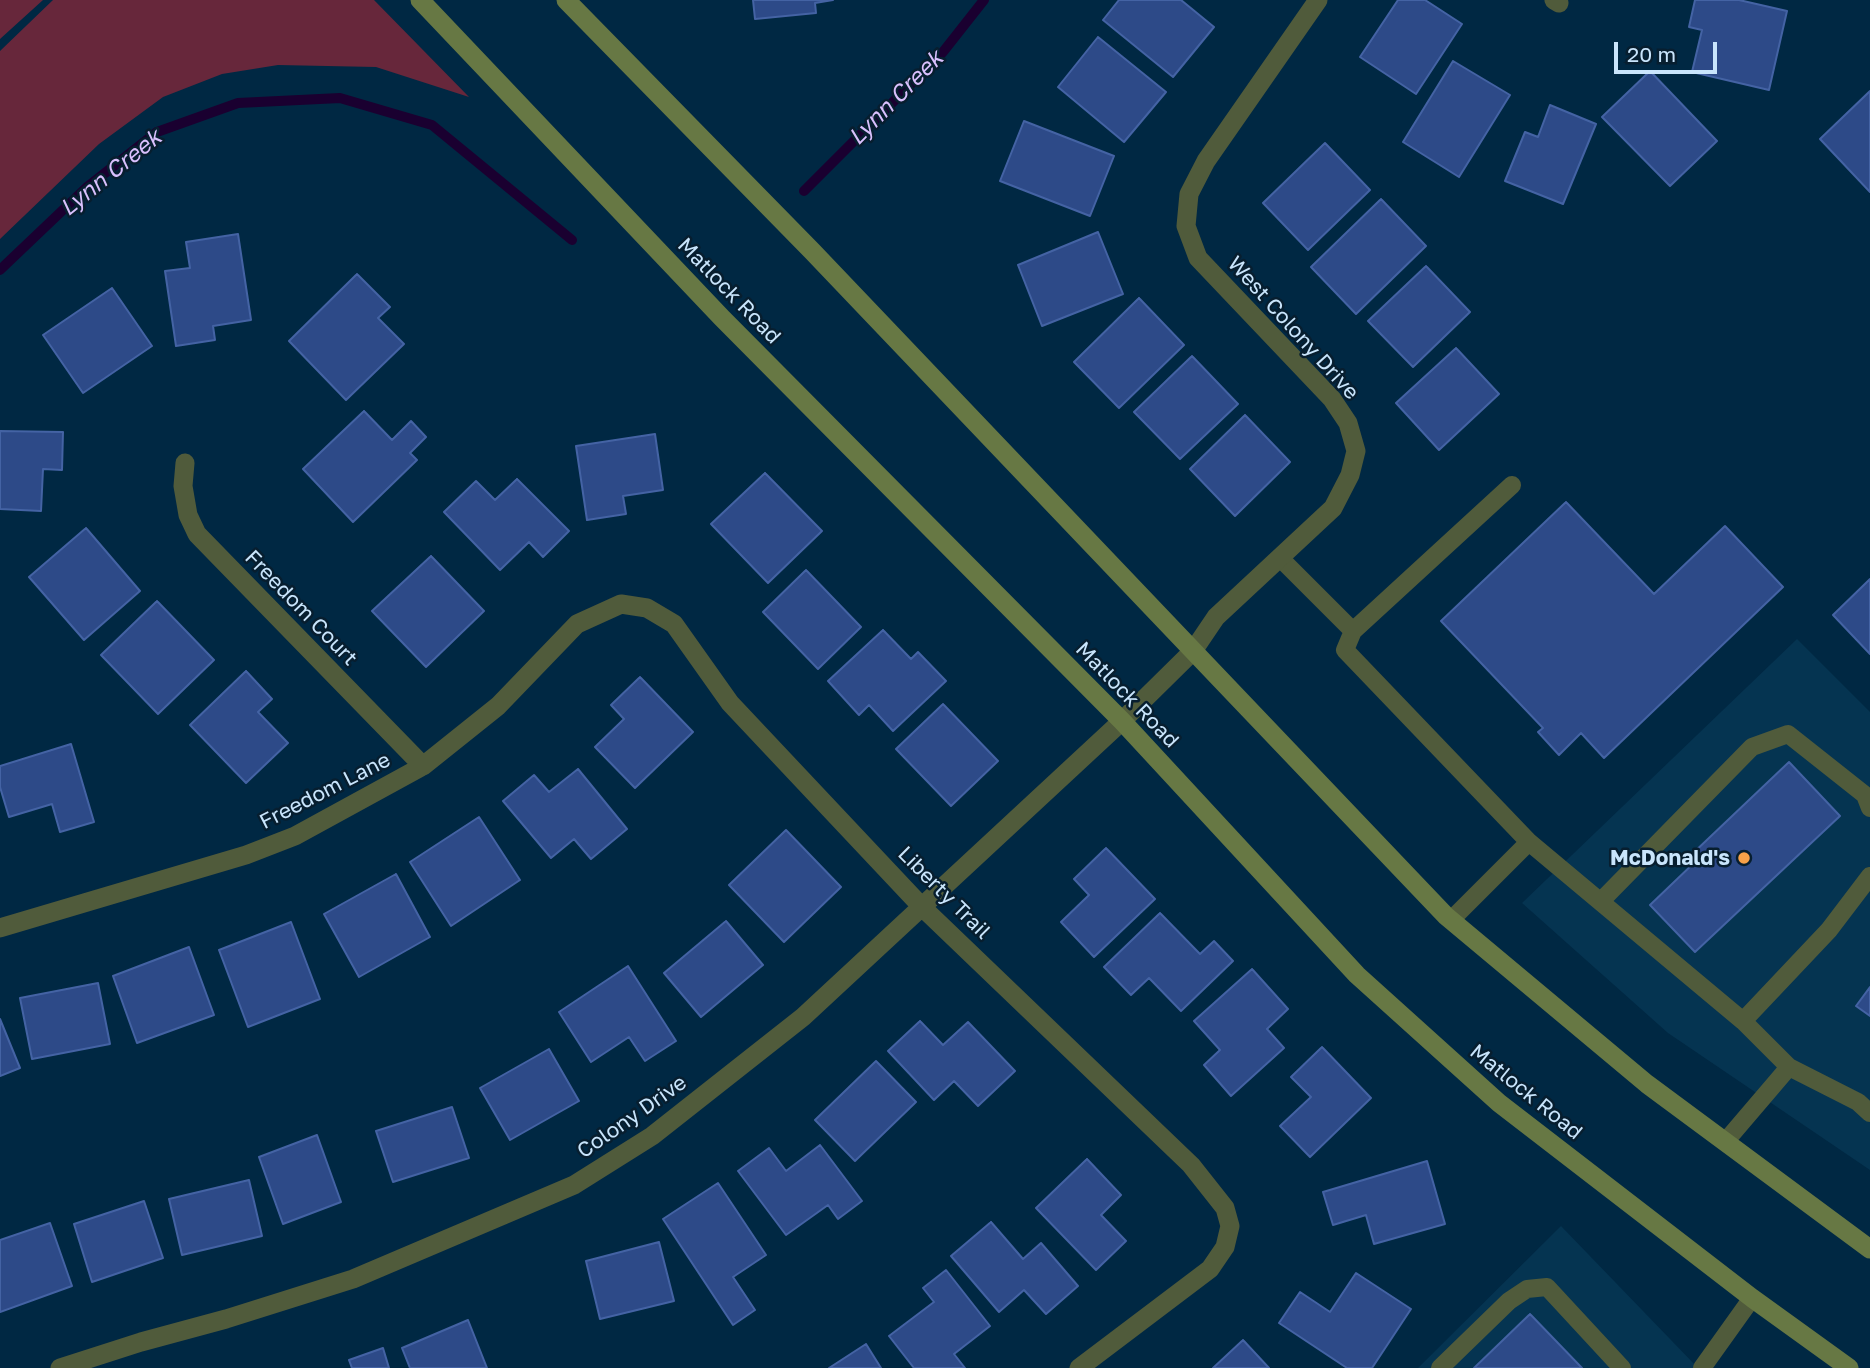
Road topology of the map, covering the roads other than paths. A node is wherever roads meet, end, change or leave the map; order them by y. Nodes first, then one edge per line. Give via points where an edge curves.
1 (420, 0) edge
2 (566, 0) edge
3 (1318, 0) edge
4 (186, 463) dead end
5 (1512, 485) dead end
6 (1280, 558) junction
7 (621, 604) joint
8 (1353, 631) junction
9 (1193, 651) junction
10 (1122, 720) junction
11 (423, 766) junction
12 (1870, 808) edge
13 (1529, 842) junction
14 (1870, 876) edge
15 (1601, 901) junction
16 (922, 907) junction
17 (1451, 920) junction
18 (0, 928) edge
19 (1744, 1021) junction
20 (1788, 1067) junction
21 (1870, 1088) edge
22 (1864, 1108) edge
23 (1725, 1142) junction
24 (1870, 1250) edge
25 (1752, 1298) junction
26 (60, 1368) edge
27 (1079, 1368) edge
28 (1440, 1368) edge
29 (1622, 1368) edge
30 (1702, 1368) edge
31 (1848, 1368) edge

1 - 10 main road, Matlock Road via 722,318
2 - 9 main road
3 - 6 street, West Colony Drive via 1206,161 1189,194 1186,226 1198,258 1332,399 1348,423 1356,451 1333,508
4 - 11 street, Freedom Court via 183,486 197,534
5 - 8 lane
6 - 8 lane
6 - 9 street, West Colony Drive via 1216,617
7 - 11 street, Freedom Lane via 577,624 498,706
7 - 16 street, Liberty Trail via 647,608 674,624 730,703
8 - 13 lane via 1345,650
9 - 10 street, West Colony Drive
9 - 17 main road
10 - 16 street, Colony Drive
10 - 25 main road, Matlock Road via 1357,975 1499,1103
11 - 18 street, Freedom Lane via 295,836 246,855
12 - 15 lane via 1865,795 1788,734 1752,747
13 - 15 lane
13 - 17 lane
14 - 19 lane via 1829,930
15 - 19 lane
16 - 26 street, Colony Drive via 803,1017 652,1136 574,1185 353,1279
16 - 27 street, Liberty Trail via 1191,1165 1225,1208 1230,1226 1225,1247 1210,1269
17 - 23 main road via 1647,1084
19 - 20 lane
20 - 22 lane
20 - 23 lane
21 - 22 lane
23 - 24 main road
25 - 30 lane
25 - 31 main road, Matlock Road
28 - 29 lane via 1509,1301 1527,1289 1547,1287

